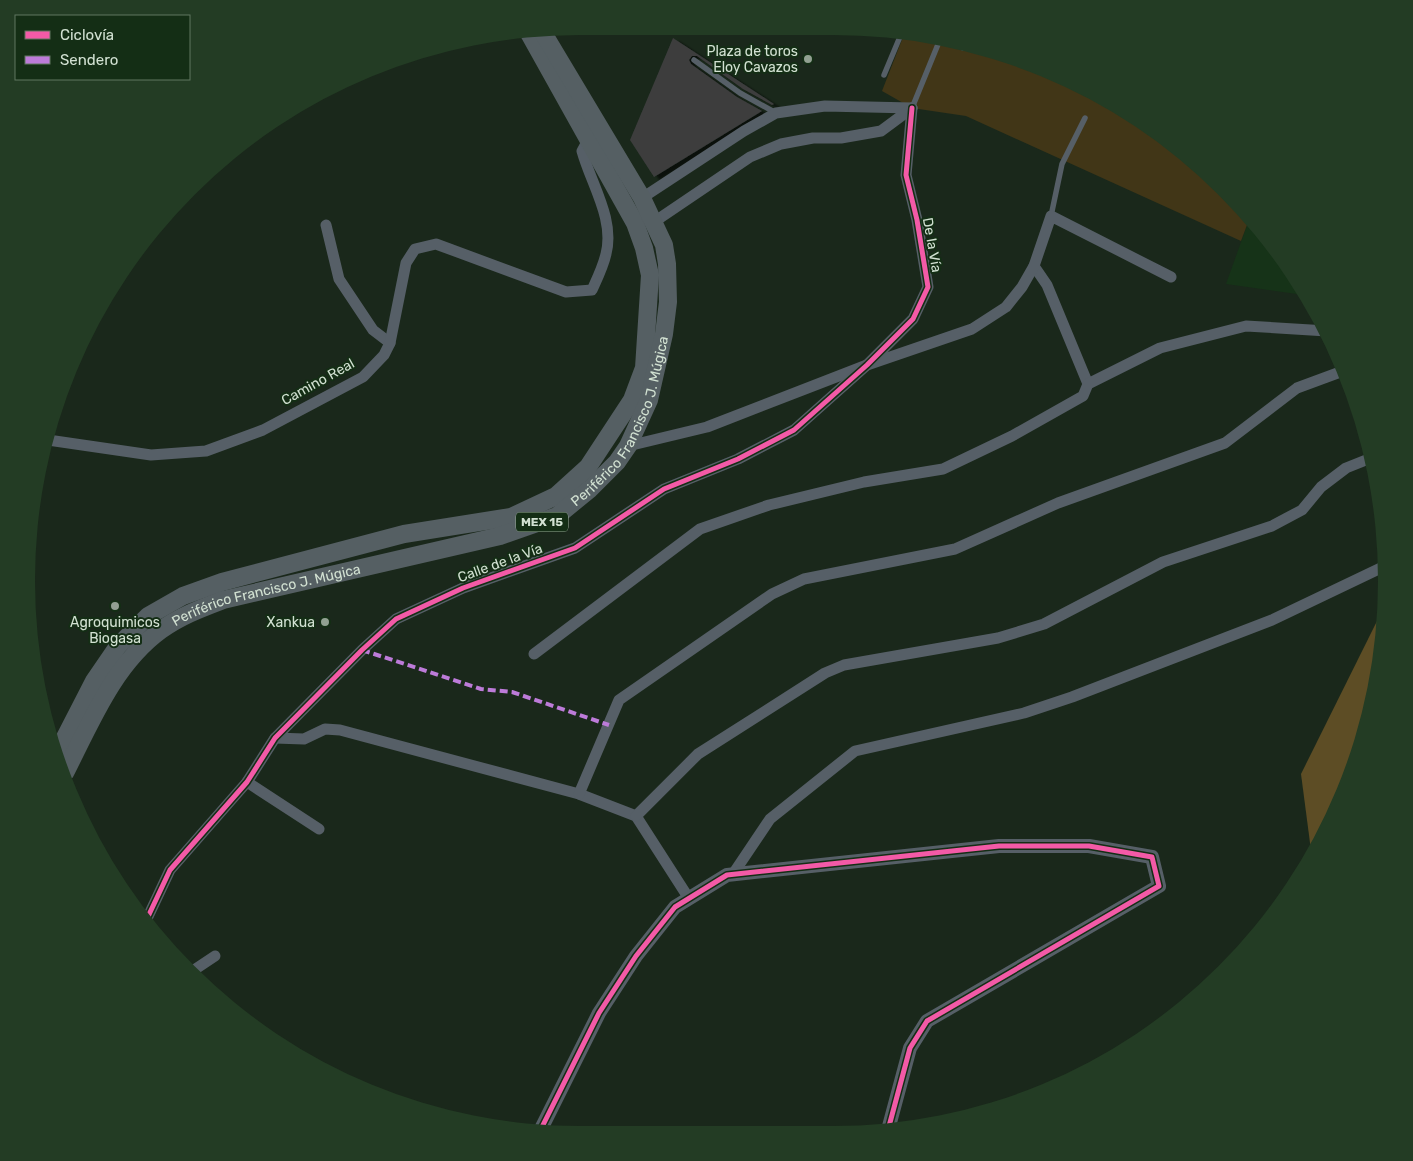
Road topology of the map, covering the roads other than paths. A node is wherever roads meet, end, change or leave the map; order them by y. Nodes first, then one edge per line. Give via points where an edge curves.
1 (545, 36) edge
2 (532, 37) edge
3 (899, 39) edge
4 (938, 45) edge
5 (694, 60) dead end
6 (884, 75) dead end
7 (912, 108) junction
8 (776, 113) junction
9 (1085, 118) dead end
10 (589, 138) junction
11 (642, 198) junction
12 (1051, 216) junction
13 (654, 222) junction
14 (326, 225) dead end
15 (1034, 266) junction
16 (1171, 277) dead end
17 (1317, 330) edge
18 (390, 343) junction
19 (867, 365) junction
20 (1337, 373) edge
21 (1088, 384) junction
22 (54, 441) edge
23 (628, 446) junction
24 (1365, 461) edge
25 (1378, 569) edge
26 (534, 654) dead end
27 (275, 738) junction
28 (61, 745) edge
29 (68, 767) edge
30 (247, 782) junction
31 (579, 794) junction
32 (636, 816) junction
33 (319, 829) dead end
34 (733, 874) junction
35 (688, 897) junction
36 (149, 914) edge
37 (215, 956) dead end
38 (197, 968) edge
39 (890, 1123) edge
40 (543, 1125) edge

1 - 11 main road, Periférico Francisco J. Múgica / MEX 15
2 - 10 main road, Periférico Francisco J. Múgica / MEX 15
3 - 6 lane
4 - 7 lane
5 - 8 lane via 740,93
7 - 8 street via 826,106
7 - 13 street via 881,132 781,144 750,158
7 - 19 street, De la Vía via 906,175 928,287 913,319
8 - 11 street
9 - 12 lane via 1062,164
10 - 18 street, Camino Real via 582,151 608,224 606,254 592,290 566,292 436,244 415,249 406,263
10 - 28 main road, Periférico Francisco J. Múgica / MEX 15 via 635,223 650,275 644,368 632,400 588,467 556,496 511,517 404,534 222,582 183,596 148,616 118,646 94,681
11 - 13 main road, Periférico Francisco J. Múgica / MEX 15
12 - 15 street
12 - 16 street
13 - 23 main road, Periférico Francisco J. Múgica / MEX 15 via 664,245 668,302 649,400
14 - 18 street via 339,280 372,330
15 - 19 street via 1006,307 972,329
15 - 21 street via 1047,285
17 - 21 street via 1246,326 1160,348
18 - 22 street, Camino Real via 384,355 363,377 263,430 206,451 151,454
19 - 23 street via 707,427
19 - 27 street, Calle de la Vía via 794,430 738,459 664,489 574,548 464,588 396,619
20 - 31 street via 1297,388 1225,443 1058,504 955,549 804,579 772,594 620,700
21 - 26 street via 1083,396 1012,436 943,469 864,482 769,504 700,529
23 - 29 main road, Periférico Francisco J. Múgica / MEX 15 via 590,489 557,516 500,536 223,600 168,625 142,646 106,693
24 - 32 street via 1346,468 1321,488 1302,510 1272,526 1163,562 1044,624 998,638 844,665 825,673 698,754
25 - 34 street via 1272,620 1072,697 1024,713 856,751 770,819
27 - 30 street, Calle de la Vía
27 - 31 street via 304,739 325,729 340,730
30 - 33 street
30 - 36 street, Calle de la Vía via 170,870
31 - 32 street
32 - 35 street
34 - 35 street
34 - 39 street via 999,846 1090,846 1152,857 1159,886 927,1021 910,1048
35 - 40 street via 675,907 636,956 599,1013
37 - 38 street

